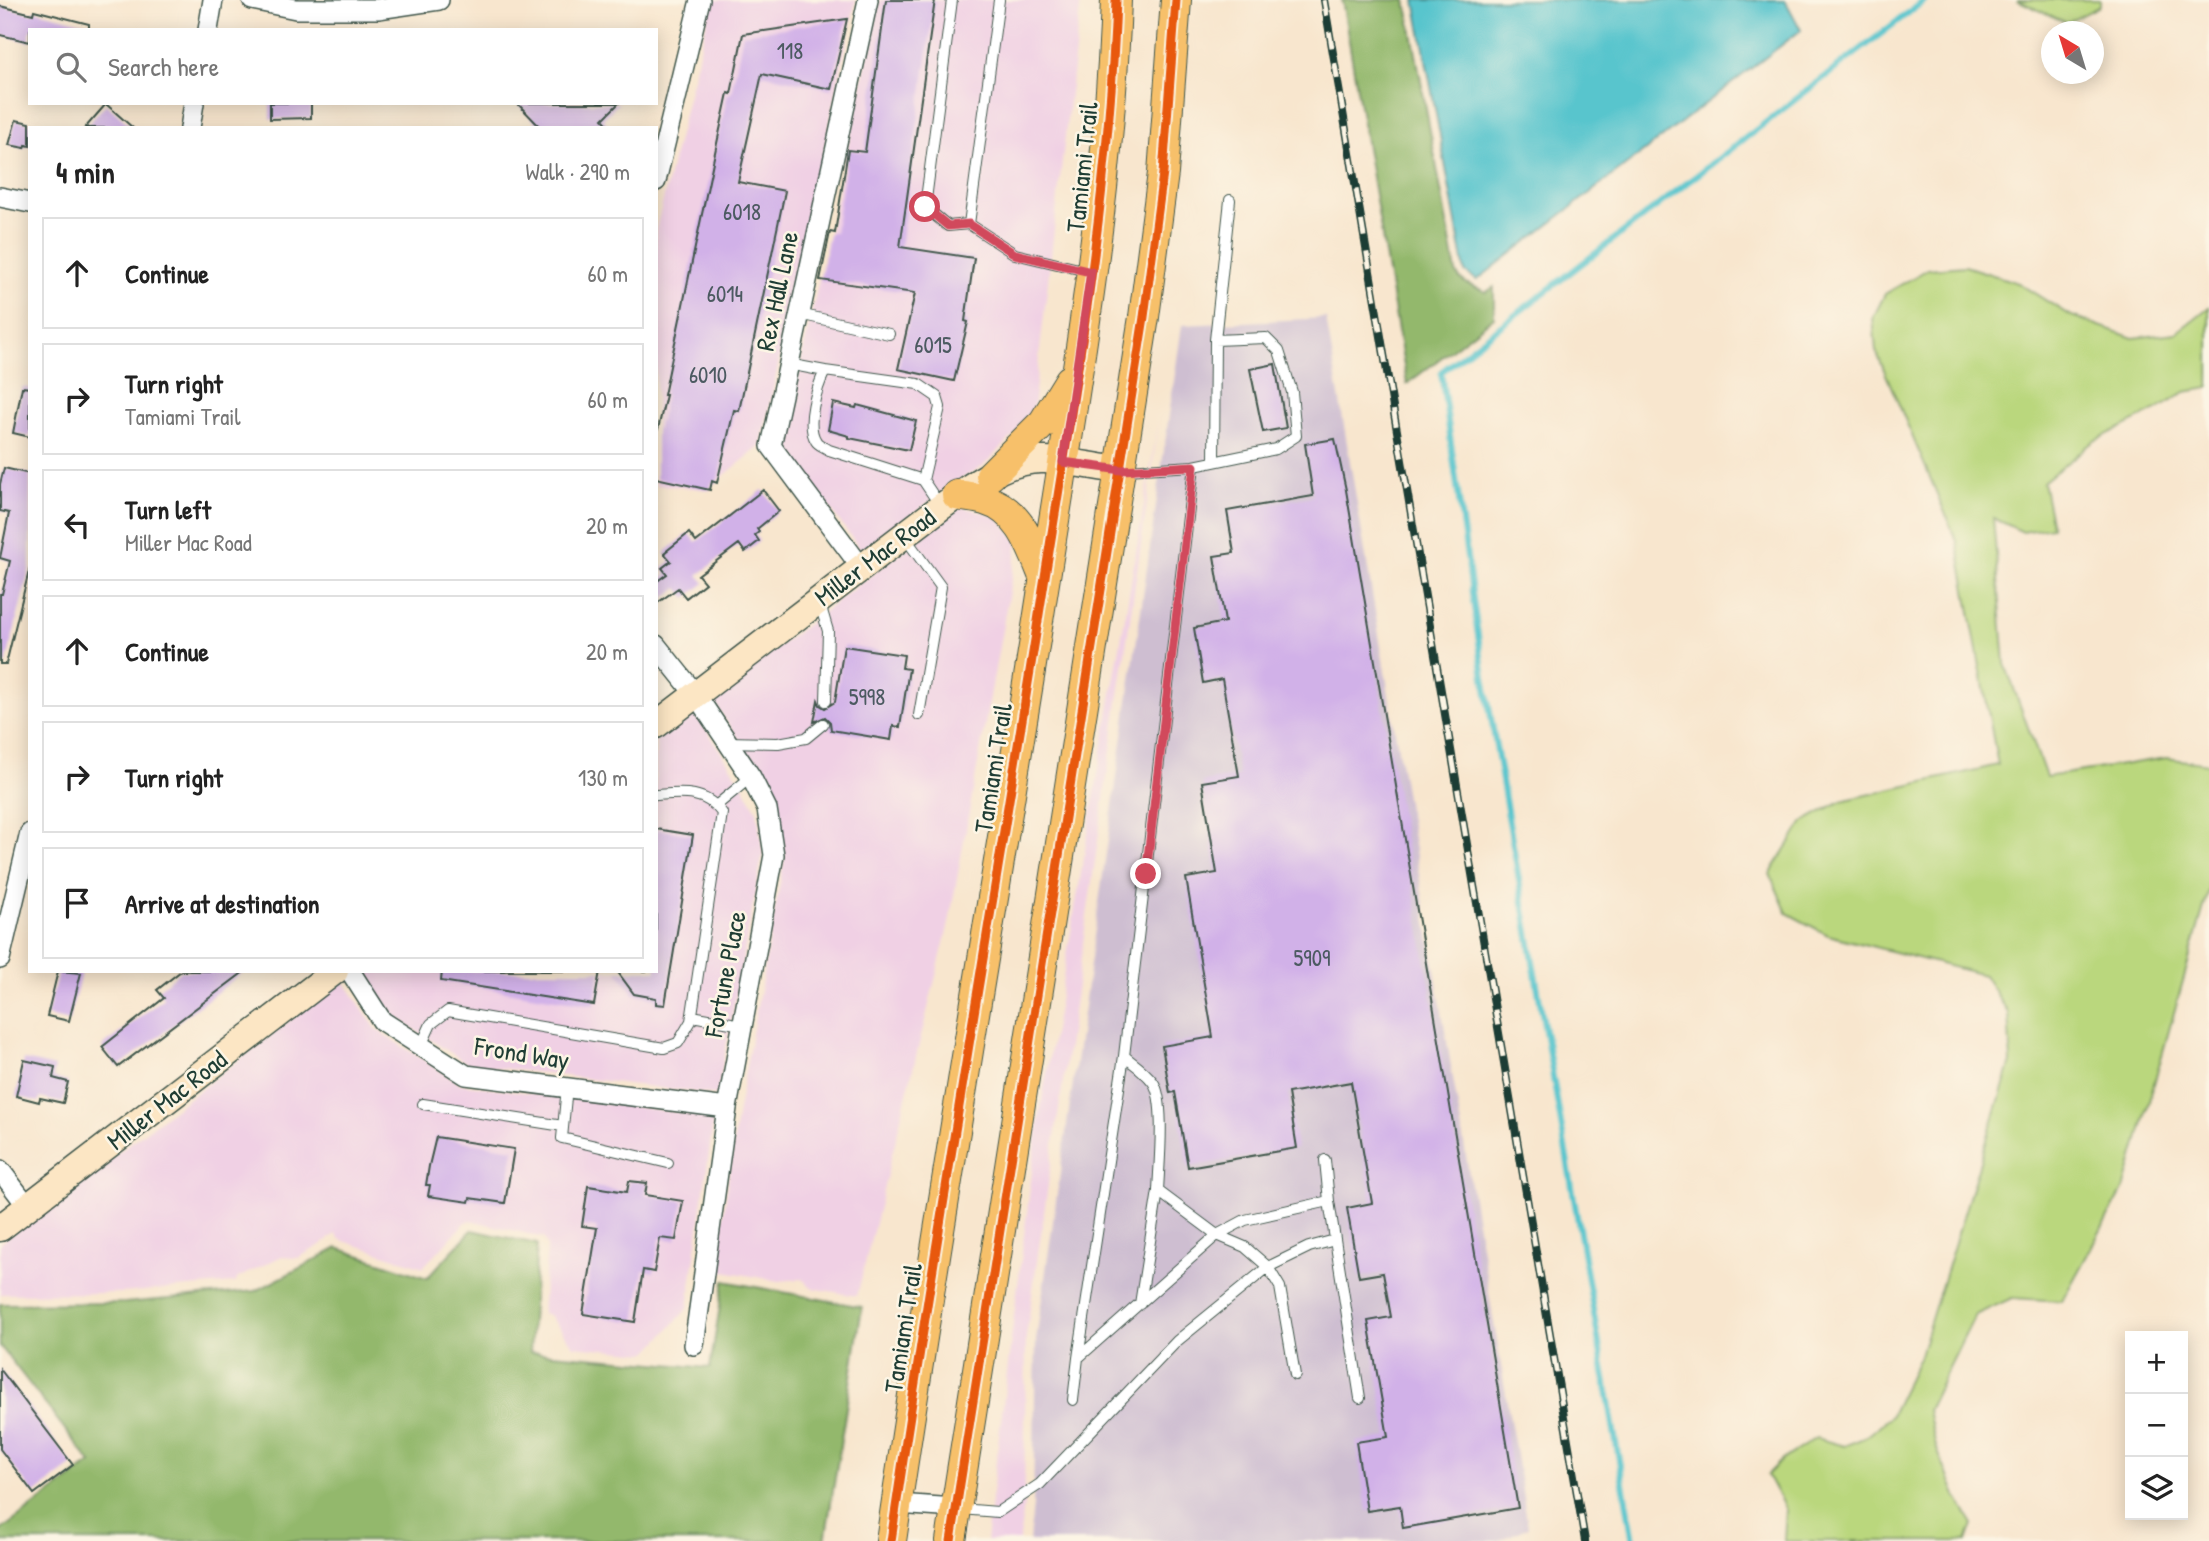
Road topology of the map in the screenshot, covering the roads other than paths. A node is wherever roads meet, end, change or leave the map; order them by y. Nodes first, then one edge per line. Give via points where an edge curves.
1 (213, 0) edge
2 (252, 0) edge
3 (439, 0) edge
4 (700, 0) edge
5 (868, 0) edge
6 (952, 0) edge
7 (999, 0) edge
8 (1176, 0) edge
9 (1114, 6) edge
10 (208, 28) edge
11 (194, 105) edge
12 (190, 126) edge
13 (658, 173) edge
14 (0, 197) edge
15 (1230, 200) dead end
16 (28, 203) edge
17 (969, 224) junction
18 (1091, 272) junction
19 (799, 314) junction
20 (889, 334) dead end
21 (1215, 340) junction
22 (788, 364) junction
23 (1077, 367) junction
24 (825, 371) junction
25 (1214, 461) junction
26 (1063, 462) junction
27 (1194, 466) junction
28 (1121, 470) junction
29 (991, 475) junction
30 (923, 480) junction
31 (949, 501) junction
32 (903, 536) junction
33 (861, 567) junction
34 (1044, 579) junction
35 (819, 600) junction
36 (658, 648) edge
37 (696, 695) junction
38 (825, 701) dead end
39 (919, 715) dead end
40 (658, 724) edge
41 (823, 724) dead end
42 (727, 742) junction
43 (751, 777) junction
44 (658, 795) edge
45 (717, 805) junction
46 (28, 841) edge
47 (0, 959) edge
48 (332, 973) edge
49 (351, 973) edge
50 (692, 1016) junction
51 (742, 1025) junction
52 (421, 1046) junction
53 (1124, 1056) junction
54 (568, 1087) junction
55 (423, 1104) dead end
56 (727, 1108) junction
57 (564, 1126) junction
58 (1325, 1160) dead end
59 (668, 1163) dead end
60 (0, 1170) edge
61 (1158, 1191) junction
62 (1329, 1201) junction
63 (28, 1207) junction
64 (0, 1228) edge
65 (1217, 1235) junction
66 (1335, 1240) junction
67 (1268, 1267) junction
68 (1140, 1304) junction
69 (695, 1345) dead end
70 (1078, 1358) junction
71 (1295, 1375) dead end
72 (1360, 1398) dead end
73 (1073, 1400) dead end
74 (897, 1504) junction
75 (956, 1508) junction
76 (891, 1541) edge
77 (951, 1541) edge

1 - 10 street
2 - 3 street via 296,9 378,9
4 - 13 street
5 - 19 street, Rex Hall Lane
6 - 17 lane via 925,207 948,226
7 - 17 lane
8 - 28 main road via 1163,173
9 - 18 main road, Tamiami Trail via 1106,146
11 - 12 street
14 - 16 street
15 - 21 lane
17 - 18 lane via 1015,254
18 - 23 main road, Tamiami Trail
19 - 20 lane
19 - 22 street, Rex Hall Lane
21 - 25 lane
21 - 25 lane via 1266,338 1279,351 1292,392 1296,436 1276,449
22 - 24 lane
22 - 33 street, Rex Hall Lane via 771,446
23 - 26 main road, Tamiami Trail
23 - 29 main road via 1044,422
24 - 30 lane via 811,428 816,443
24 - 30 lane via 918,384 937,397 940,407
25 - 27 lane
26 - 28 street, Miller Mac Road
26 - 29 street, Miller Mac Road via 1020,463
26 - 34 main road, Tamiami Trail
27 - 28 lane
27 - 53 lane
28 - 75 main road
29 - 31 street, Miller Mac Road
30 - 31 lane
31 - 32 street, Miller Mac Road
31 - 34 main road via 985,500 1002,508 1031,543
32 - 33 street, Miller Mac Road
32 - 39 lane via 941,587
33 - 35 street, Miller Mac Road
34 - 74 main road, Tamiami Trail
35 - 37 street, Miller Mac Road
35 - 38 lane via 828,631
36 - 37 street, Fortune Place
37 - 40 street, Miller Mac Road
37 - 42 street, Fortune Place
41 - 42 lane via 806,738 778,743
42 - 43 street, Fortune Place
43 - 45 lane
43 - 51 street, Fortune Place via 767,809 774,855
44 - 45 lane via 691,793
45 - 50 lane via 722,813
46 - 47 street
48 - 63 street, Miller Mac Road
49 - 52 street, Frond Way via 382,1021
50 - 51 lane
50 - 52 lane via 678,1043 664,1048 448,1011 430,1024
51 - 56 street, Fortune Place
52 - 54 street, Frond Way via 466,1075
53 - 61 lane via 1154,1083 1160,1100
53 - 70 lane
54 - 56 street, Frond Way
54 - 57 lane
55 - 57 lane
56 - 69 street, Fortune Place
57 - 59 lane via 562,1138
58 - 62 lane
60 - 63 street
61 - 65 lane
61 - 68 lane
62 - 65 lane via 1245,1220
62 - 66 lane
63 - 64 street, Miller Mac Road
65 - 67 lane via 1245,1247
65 - 68 lane
66 - 67 lane
66 - 72 lane
67 - 71 lane via 1280,1287
67 - 75 lane via 1177,1342 1040,1484 998,1511
68 - 70 lane
70 - 73 lane
74 - 75 street
74 - 76 main road, Tamiami Trail
75 - 77 main road

